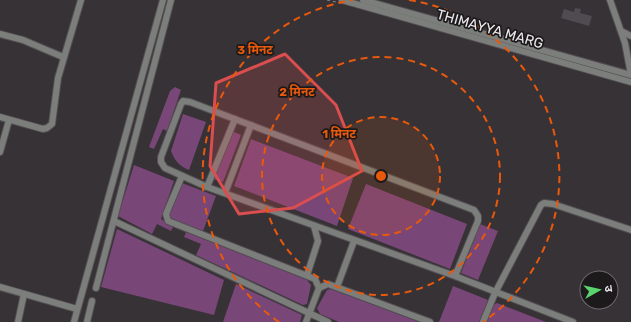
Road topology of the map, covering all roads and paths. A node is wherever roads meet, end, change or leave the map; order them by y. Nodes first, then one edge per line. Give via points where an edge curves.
1 (81, 0) edge
2 (163, 0) edge
3 (171, 0) edge
4 (342, 0) edge
5 (610, 0) edge
6 (365, 2) edge
7 (621, 31) junction
8 (0, 34) edge
9 (631, 36) edge
10 (63, 57) junction
11 (631, 75) edge
12 (631, 82) edge
13 (0, 117) edge
14 (235, 119) junction
15 (9, 120) junction
16 (251, 125) junction
17 (0, 152) edge
18 (182, 176) junction
19 (207, 187) junction
20 (225, 193) junction
21 (114, 220) junction
22 (314, 226) junction
23 (631, 230) edge
24 (354, 241) junction
25 (308, 275) junction
26 (454, 276) junction
27 (0, 287) edge
28 (337, 287) junction
29 (96, 288) dead end
30 (319, 288) junction
31 (495, 293) junction
32 (24, 294) junction
33 (92, 301) dead end
34 (77, 309) junction
35 (309, 313) junction
36 (18, 322) edge
37 (74, 322) edge
38 (87, 322) edge
39 (306, 322) edge
40 (328, 322) edge
41 (430, 322) edge
42 (483, 322) edge
43 (573, 322) edge

1 - 10 street
2 - 34 street
3 - 21 street
4 - 6 street, THIMAYYA MARG
5 - 7 street
6 - 11 street, THIMAYYA MARG
6 - 12 street, THIMAYYA MARG
7 - 9 street
7 - 11 street
8 - 10 street via 23,40
10 - 15 street via 50,127 43,129
13 - 15 street
14 - 16 street
14 - 18 street via 186,101 181,104 161,162 164,168
14 - 19 street
15 - 17 street
16 - 20 street
16 - 26 street via 474,210 478,221
18 - 19 street
18 - 25 street via 166,214 168,221
19 - 20 street
20 - 22 street
21 - 29 street
21 - 35 street
22 - 24 street
22 - 25 street via 318,241
23 - 31 street via 544,203
24 - 26 street
24 - 28 street
25 - 30 street via 315,279
26 - 31 street
27 - 32 street
28 - 30 street via 328,284
28 - 41 street
30 - 35 street
31 - 42 street
31 - 43 street
32 - 34 street
32 - 36 street
33 - 38 street
34 - 37 street
35 - 39 street
35 - 40 street

